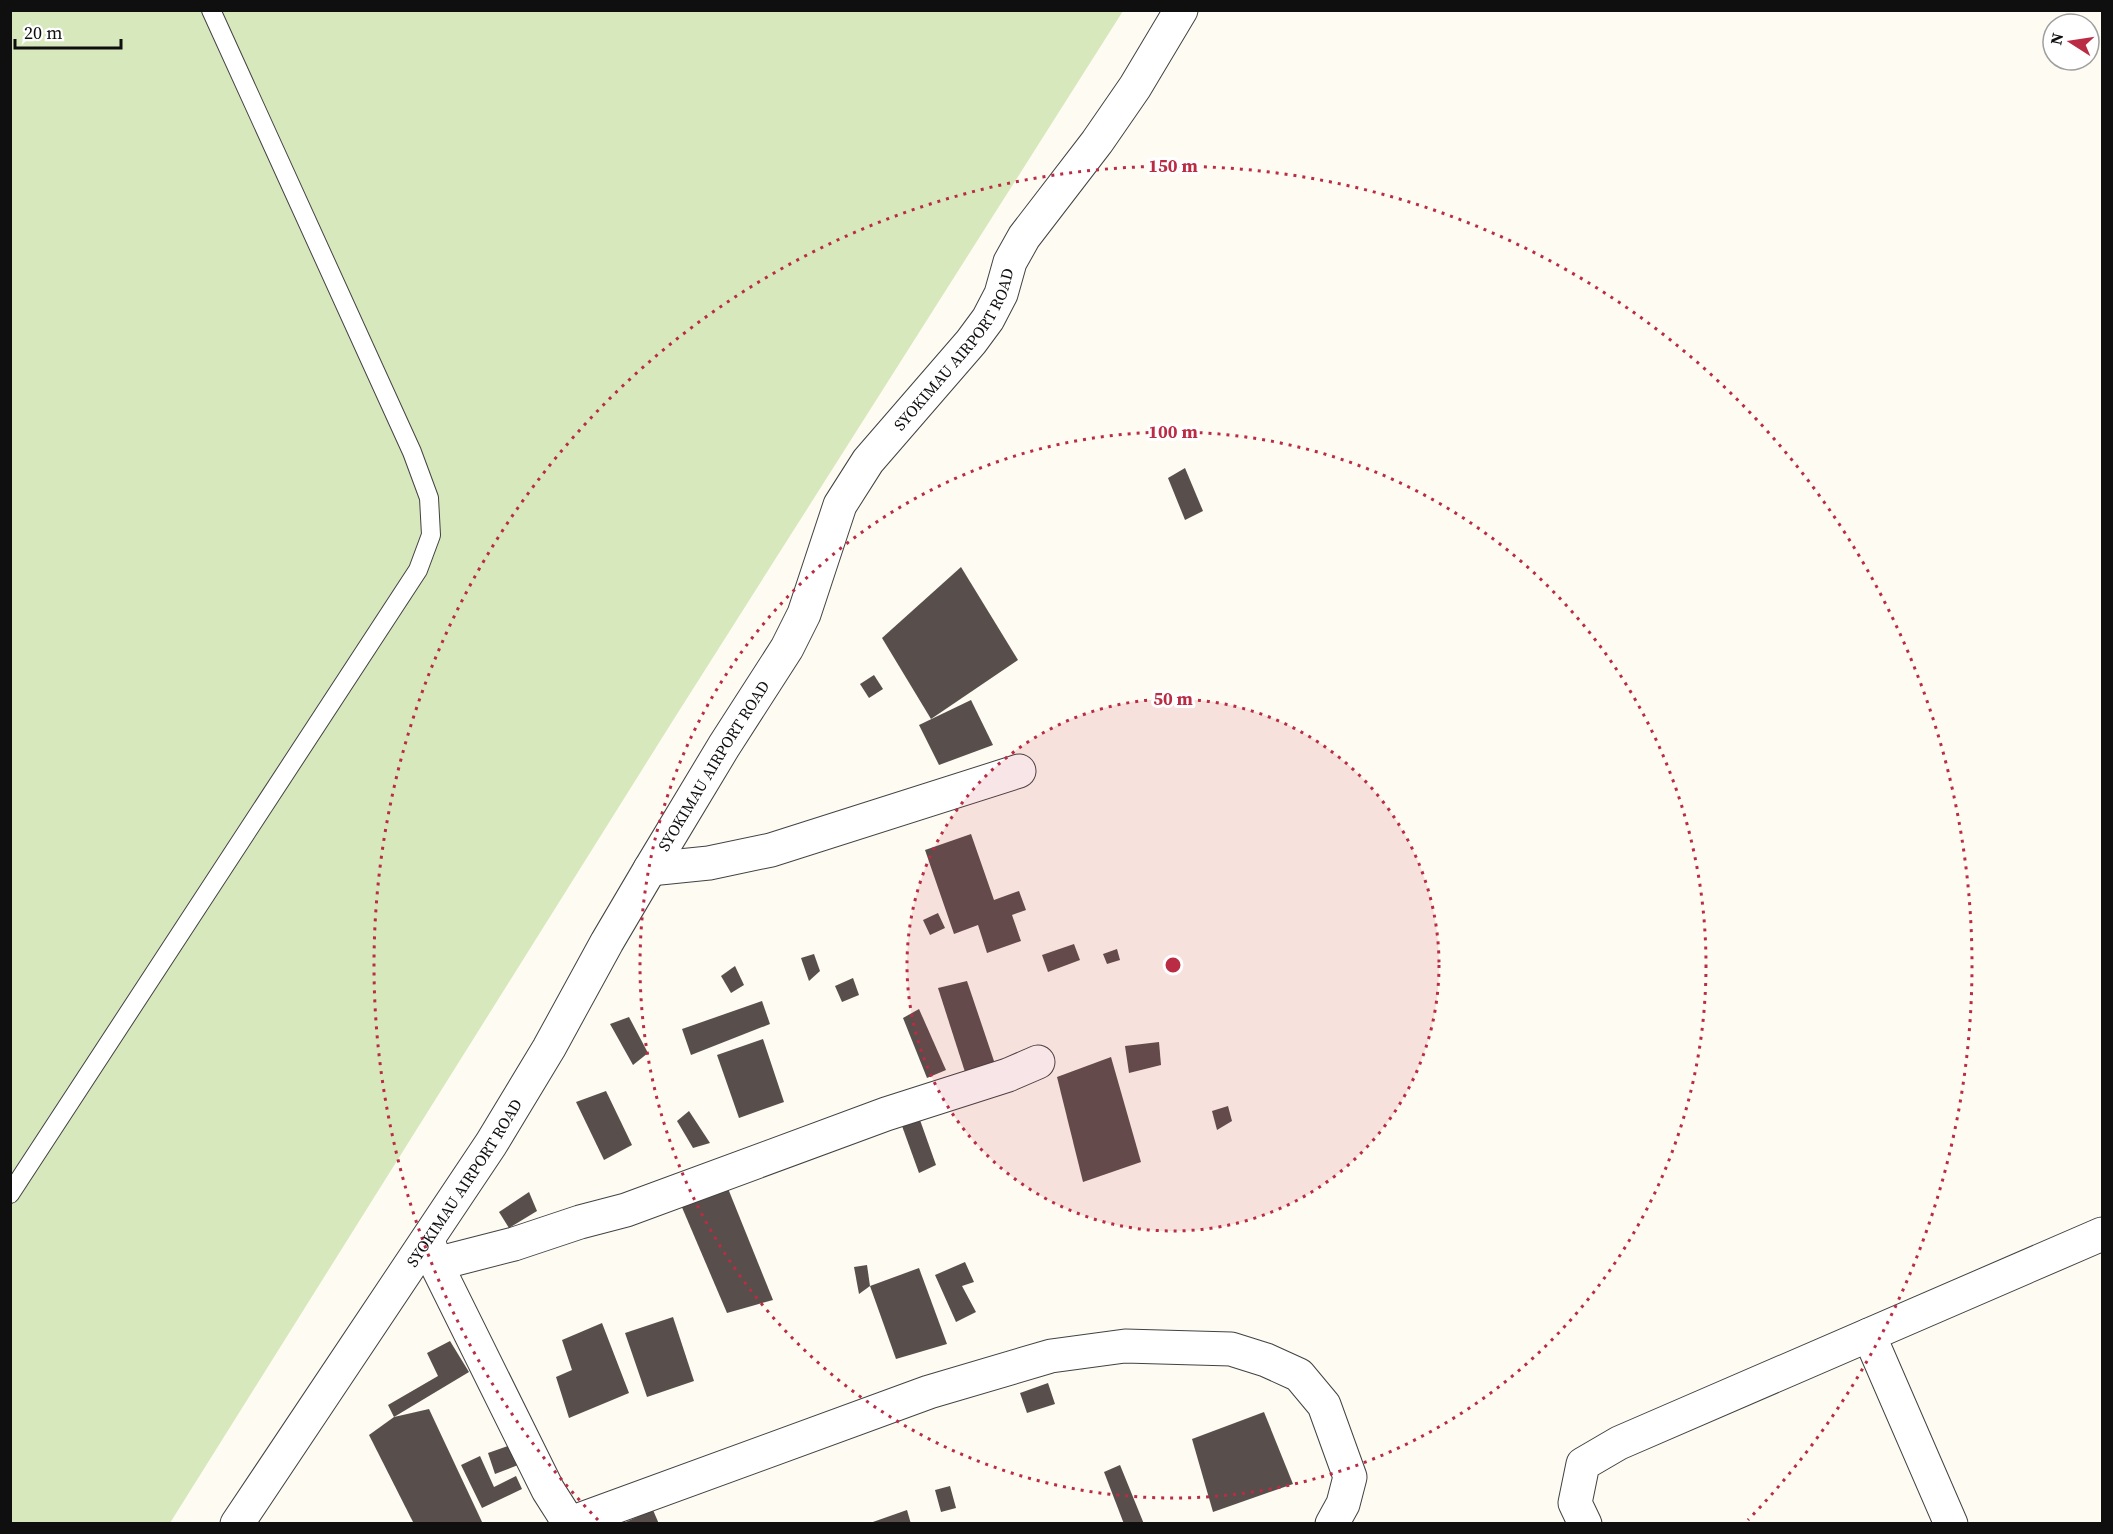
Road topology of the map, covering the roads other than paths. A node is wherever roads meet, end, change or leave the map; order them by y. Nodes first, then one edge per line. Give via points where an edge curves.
1 (211, 10) edge
2 (1181, 10) edge
3 (1019, 771) dead end
4 (650, 869) junction
5 (1038, 1062) dead end
6 (10, 1194) edge
7 (2103, 1234) edge
8 (432, 1251) junction
9 (1869, 1335) junction
10 (568, 1523) edge
11 (237, 1524) edge
12 (1332, 1524) edge
13 (1585, 1524) edge
14 (1951, 1524) edge

1 - 6 lane via 412,452 429,498 431,535 418,570
2 - 4 street, SYOKIMAU AIRPORT ROAD via 1097,142 1024,237 988,319 854,481 840,506 804,614 787,648
3 - 4 street via 771,850 709,863
4 - 8 street, SYOKIMAU AIRPORT ROAD
5 - 8 street via 626,1210 514,1244
7 - 9 street
8 - 10 street via 548,1490
8 - 11 street, SYOKIMAU AIRPORT ROAD
9 - 13 street via 1619,1443 1582,1464 1575,1503
9 - 14 street
10 - 12 street via 929,1392 1051,1356 1125,1346 1231,1349 1299,1376 1324,1405 1350,1477 1343,1504

